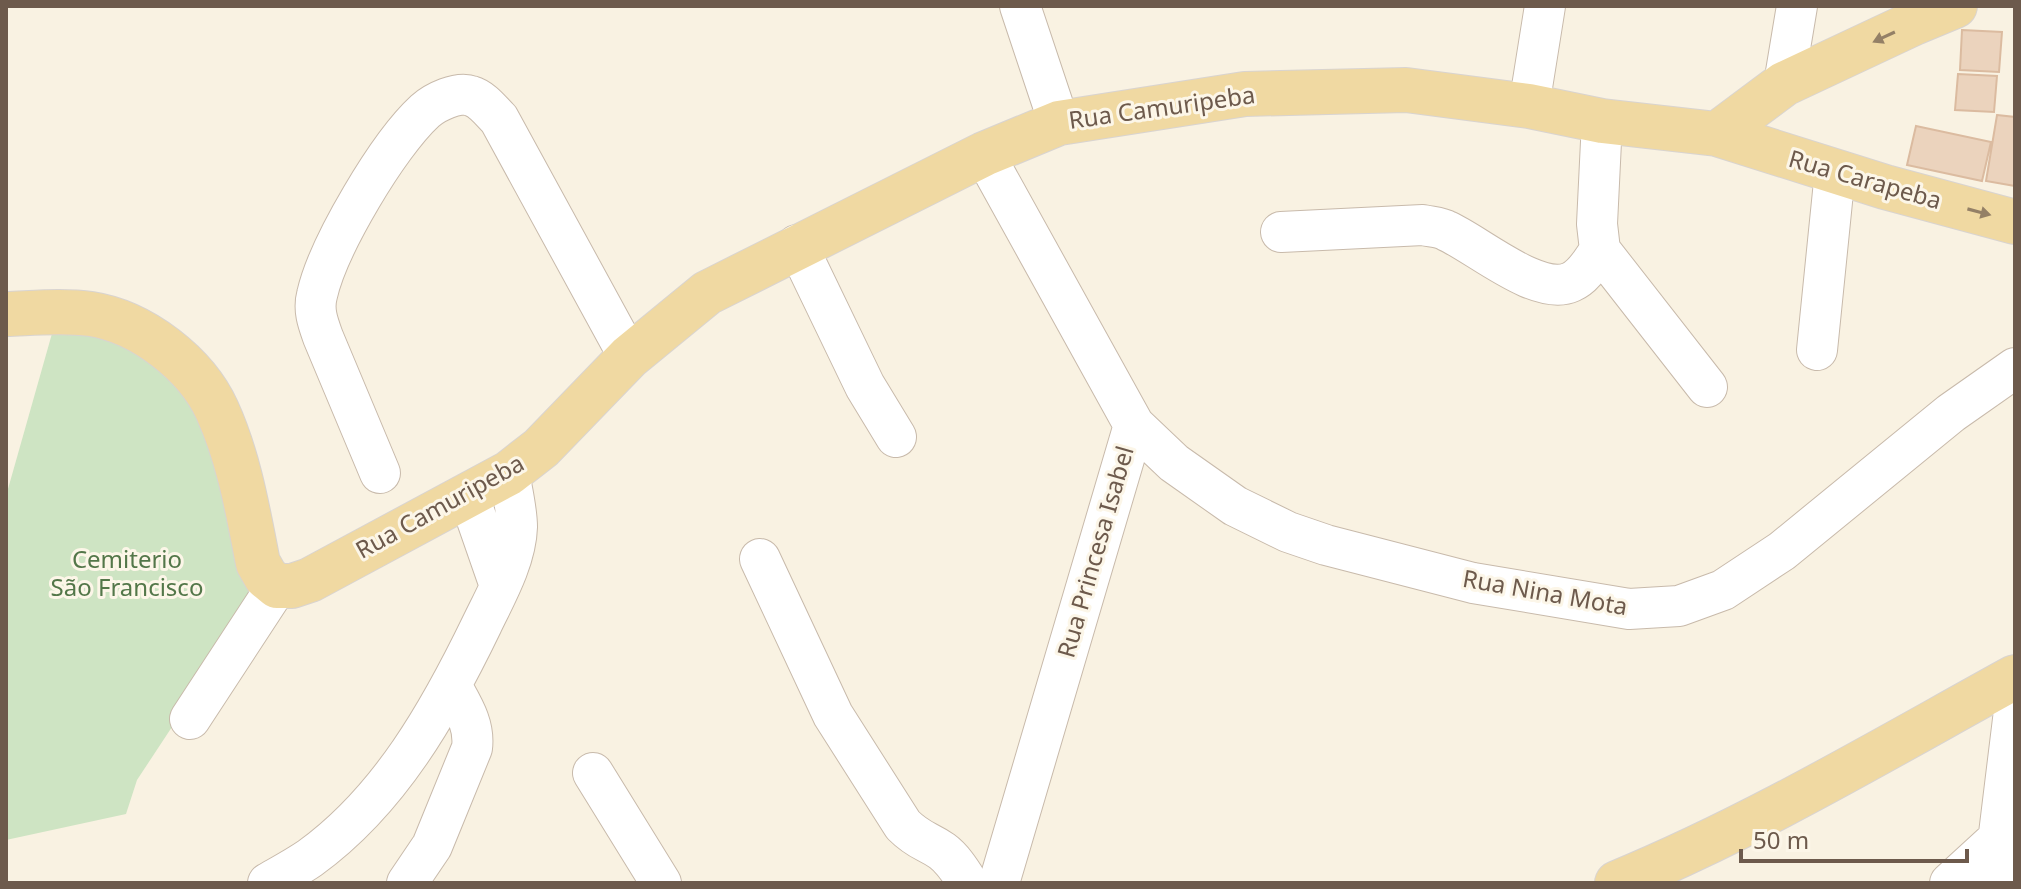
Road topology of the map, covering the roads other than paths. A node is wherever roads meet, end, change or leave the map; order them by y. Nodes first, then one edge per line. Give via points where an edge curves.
1 (1020, 6) edge
2 (1545, 6) edge
3 (1797, 6) edge
4 (1955, 6) edge
5 (1784, 84) junction
6 (1529, 106) junction
7 (1602, 121) junction
8 (1059, 123) junction
9 (1717, 134) junction
10 (984, 154) junction
11 (1835, 172) junction
12 (2015, 222) edge
13 (1281, 232) dead end
14 (797, 245) junction
15 (1600, 250) junction
16 (6, 314) edge
17 (620, 341) junction
18 (1817, 350) dead end
19 (2015, 368) edge
20 (1707, 387) dead end
21 (1134, 425) junction
22 (896, 437) dead end
23 (380, 473) dead end
24 (509, 473) junction
25 (468, 494) junction
26 (760, 559) dead end
27 (277, 586) junction
28 (500, 586) junction
29 (2015, 677) edge
30 (452, 687) junction
31 (2015, 703) edge
32 (190, 719) dead end
33 (593, 773) dead end
34 (1998, 839) junction
35 (268, 883) edge
36 (407, 883) edge
37 (661, 883) edge
38 (968, 883) edge
39 (999, 883) edge
40 (1617, 883) edge
41 (1950, 883) edge
42 (1993, 883) edge

1 - 8 street
2 - 6 street
3 - 5 street
4 -> 5 main road
5 - 9 main road
6 - 7 main road, Rua Camuripeba
6 - 8 main road, Rua Camuripeba via 1406,90 1245,94
7 - 9 main road, Rua Camuripeba
7 - 15 street
8 - 10 main road, Rua Camuripeba
9 - 11 main road, Rua Carapeba
10 - 14 main road, Rua Camuripeba
10 - 21 street, Rua Princesa Isabel
11 -> 12 main road, Rua Carapeba
11 - 18 street
13 - 15 street via 1423,225 1444,229 1527,277 1553,285 1582,275
14 - 17 main road, Rua Camuripeba
14 - 22 street via 865,386
15 - 20 street
16 - 27 main road via 91,314 132,325 166,346 216,408 235,458 258,563
17 - 23 street via 499,119 470,95 427,109 382,164 339,240 316,296 319,328
17 - 24 main road, Rua Camuripeba via 541,448
19 - 21 street, Rua Nina Mota via 1951,413 1782,551 1723,590 1679,606 1629,609 1473,583 1326,545 1235,506 1174,463
21 - 39 street, Rua Princesa Isabel
24 - 25 main road, Rua Camuripeba
24 - 28 street via 517,527
25 - 27 main road, Rua Camuripeba via 310,580
25 - 28 street
26 - 38 street via 833,715 903,825 943,852
27 - 32 street
28 - 30 street
29 - 40 main road via 1783,804
30 - 35 street via 402,764 350,824 310,858
30 - 36 street via 474,735 472,748 432,846
31 - 34 street
33 - 37 street
34 - 41 street
34 - 42 street

